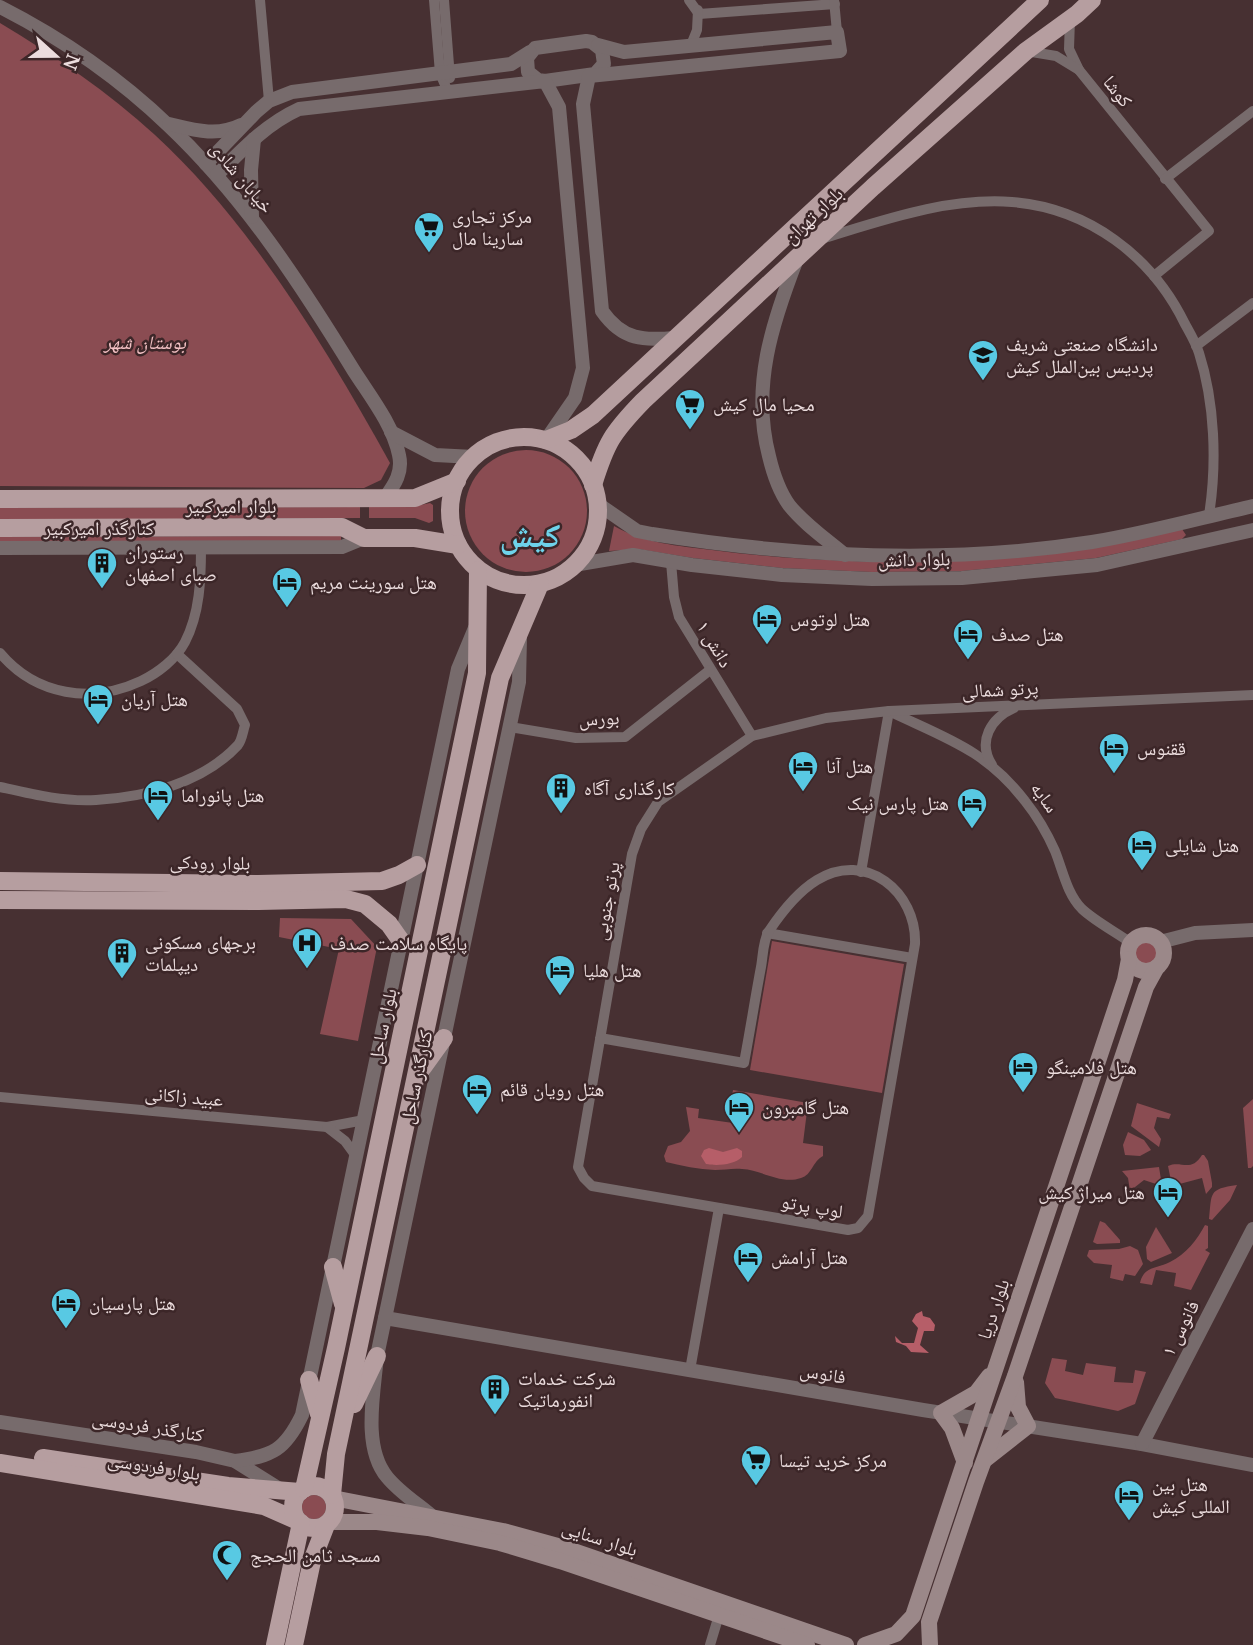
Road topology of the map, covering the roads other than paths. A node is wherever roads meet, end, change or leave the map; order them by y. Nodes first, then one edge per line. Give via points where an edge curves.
1 (260, 0) edge
2 (434, 0) edge
3 (444, 0) edge
4 (689, 0) edge
5 (698, 0) edge
6 (1040, 0) edge
7 (1092, 0) edge
8 (834, 2) edge
9 (0, 7) edge
10 (699, 14) junction
11 (1070, 19) junction
12 (837, 32) junction
13 (598, 45) junction
14 (691, 45) junction
15 (1026, 51) junction
16 (530, 52) junction
17 (1079, 70) junction
18 (446, 72) junction
19 (589, 76) junction
20 (545, 81) junction
21 (448, 92) junction
22 (269, 101) junction
23 (1253, 111) edge
24 (164, 121) junction
25 (242, 124) junction
26 (254, 139) junction
27 (234, 147) junction
28 (206, 164) junction
29 (217, 175) junction
30 (1165, 180) junction
31 (252, 217) junction
32 (814, 241) junction
33 (798, 257) junction
34 (1154, 276) junction
35 (1253, 303) edge
36 (677, 338) junction
37 (1196, 346) junction
38 (391, 432) junction
39 (546, 440) junction
40 (474, 457) junction
41 (457, 481) junction
42 (593, 485) junction
43 (385, 498) junction
44 (0, 499) edge
45 (598, 504) junction
46 (1253, 506) edge
47 (1209, 515) junction
48 (0, 528) edge
49 (1253, 530) edge
50 (364, 538) junction
51 (1214, 539) junction
52 (458, 545) junction
53 (201, 547) junction
54 (0, 548) edge
55 (845, 555) junction
56 (671, 562) junction
57 (574, 565) junction
58 (478, 570) junction
59 (540, 584) junction
60 (479, 617) junction
61 (521, 625) junction
62 (177, 654) junction
63 (2, 660) edge
64 (710, 670) junction
65 (1253, 695) edge
66 (1019, 705) junction
67 (889, 711) junction
68 (510, 727) junction
69 (752, 736) junction
70 (993, 767) junction
71 (0, 787) edge
72 (417, 865) junction
73 (861, 872) junction
74 (1, 877) edge
75 (372, 881) junction
76 (0, 900) edge
77 (366, 904) junction
78 (1253, 930) edge
79 (767, 933) junction
80 (401, 941) junction
81 (1160, 942) junction
82 (1130, 951) junction
83 (912, 958) junction
84 (1157, 967) junction
85 (444, 1038) junction
86 (600, 1038) junction
87 (416, 1075) junction
88 (0, 1097) edge
89 (364, 1120) junction
90 (327, 1127) junction
91 (356, 1156) junction
92 (578, 1167) joint
93 (719, 1208) junction
94 (1253, 1229) edge
95 (333, 1267) junction
96 (344, 1307) junction
97 (386, 1318) junction
98 (377, 1356) junction
99 (995, 1369) junction
100 (691, 1370) junction
101 (1015, 1376) junction
102 (309, 1380) junction
103 (941, 1413) junction
104 (320, 1417) junction
105 (979, 1418) junction
106 (998, 1421) junction
107 (0, 1422) edge
108 (1028, 1426) junction
109 (342, 1429) junction
110 (1142, 1444) junction
111 (0, 1451) edge
112 (984, 1460) junction
113 (235, 1461) junction
114 (0, 1463) edge
115 (965, 1463) junction
116 (1253, 1465) edge
117 (295, 1490) junction
118 (332, 1496) junction
119 (432, 1516) junction
120 (299, 1522) junction
121 (328, 1523) junction
122 (719, 1615) junction
123 (275, 1645) edge
124 (295, 1645) edge
125 (710, 1645) edge
126 (807, 1645) edge
127 (849, 1645) edge
128 (865, 1645) edge
129 (930, 1645) edge

1 - 22 street
2 - 18 street
3 - 18 street
4 - 10 street
5 - 10 street
6 - 36 main road, بلوار تهران
7 - 11 main road, بلوار تهران
8 - 10 street
8 - 12 street
9 - 24 street, خیابان شادی via 69,47
10 - 14 street
11 - 15 main road, بلوار تهران
11 - 17 street via 1069,48
12 - 14 street
12 - 19 street via 839,51
13 - 14 street via 624,52
13 - 16 street via 586,41 542,46
13 - 19 street via 604,64
15 - 17 street, کوشا via 1056,56
15 - 32 main road, بلوار تهران
16 - 18 street via 511,64
16 - 20 street via 528,72
17 - 30 street, کوشا
18 - 21 street
18 - 22 street via 321,87
19 - 20 street
19 - 36 street via 583,104 602,311 624,334 652,340
20 - 21 street
20 - 39 street via 559,107 583,368 575,398
21 - 26 street via 299,109 279,118
22 - 25 street
23 - 30 street
24 - 25 street via 207,132
24 - 28 street, خیابان شادی
25 - 27 street
26 - 27 street
26 - 31 street
27 - 28 street
27 - 29 street
28 - 29 street, خیابان شادی
29 - 31 street, خیابان شادی
30 - 34 street, کوشا via 1209,231
31 - 38 street, خیابان شادی
32 - 33 main road, بلوار تهران
32 - 34 street via 897,216 1011,201 1069,213 1098,227
33 - 42 main road, بلوار تهران via 618,427 604,450
33 - 55 street via 769,338 762,373 764,439 789,504
34 - 37 street
35 - 37 street
36 - 39 main road, بلوار تهران via 593,415
37 - 47 street via 1209,398 1213,456
38 - 40 street, خیابان شادی via 435,454
38 - 43 street, خیابان شادی via 400,455 400,472
39 - 40 main road via 508,439
39 - 42 main road via 571,454
40 - 41 main road
41 - 43 main road, بلوار امیرکبیر via 415,498
41 - 52 main road via 450,518
42 - 45 main road
43 - 44 main road, بلوار امیرکبیر
45 - 55 street, بلوار دانش via 637,531 740,547
45 - 57 main road via 595,533
46 - 47 street, بلوار دانش
47 - 51 street
47 - 55 street, بلوار دانش via 1050,547 961,554
48 - 50 main road, بلوار امیرکبیر via 342,527
49 - 51 street, بلوار دانش
50 - 52 main road, بلوار امیرکبیر via 415,538
50 - 53 street, کنارگذر امیرکبیر via 342,547
51 - 56 street, بلوار دانش via 1097,565 968,578 827,578
52 - 58 main road
53 - 54 street, کنارگذر امیرکبیر
53 - 62 street via 197,606
56 - 57 street, بلوار دانش via 633,555
56 - 64 street, دانش ۱ via 679,617
57 - 59 main road
58 - 59 main road via 503,583
58 - 60 main road, بلوار ساحل
59 - 61 main road
60 - 72 street via 458,669
60 - 96 main road, بلوار ساحل via 477,673
61 - 68 street, کنارگذر ساحل via 519,682
61 - 87 main road via 500,678
62 - 63 street via 148,678 100,694 50,689
62 - 71 street via 237,709 245,725 240,743 213,765 172,787 94,801
64 - 68 street, بورس via 625,737 576,738
64 - 69 street, دانش ۱
65 - 66 street, پرتو شمالی
66 - 67 street, پرتو شمالی
66 - 70 street via 996,718 987,733 986,751
67 - 69 street, پرتو شمالی via 825,718
67 - 70 street, سایه via 950,738
67 - 73 street
68 - 85 street, کنارگذر ساحل
69 - 86 street, پرتو جنوبی via 659,802 641,829 632,854
70 - 82 street, سایه via 1037,818 1083,909
72 - 75 main road, بلوار رودکی via 390,880
72 - 80 street
73 - 79 street via 839,871 818,879
73 - 83 street, لوپ پرتو via 882,879 906,902 915,933
74 - 75 main road, بلوار رودکی via 258,884
75 - 77 main road via 376,898
76 - 77 main road, بلوار رودکی via 334,898
77 - 80 main road
78 - 81 street via 1195,933
79 - 83 street
79 - 86 street via 744,1063
80 - 89 street
81 - 82 main road via 1145,935 1135,939
81 - 84 main road via 1163,958
82 - 84 main road via 1136,968
82 - 99 main road, بلوار دریا via 1125,980
83 - 93 street, لوپ پرتو via 863,1226 848,1230
84 - 101 main road via 1146,987
85 - 87 main road
85 - 97 street, کنارگذر ساحل
86 - 92 street, پرتو جنوبی
87 - 109 main road
88 - 90 street, عبید زاکانی
89 - 90 street, عبید زاکانی
89 - 91 street
90 - 91 street
91 - 95 street
92 - 93 street, لوپ پرتو via 592,1186
93 - 100 street
94 - 110 street, فانوس ۱
95 - 96 main road
95 - 102 street
96 - 104 main road, بلوار ساحل
97 - 98 street, کنارگذر ساحل
97 - 100 street, فانوس
98 - 109 main road
98 - 119 street, کنارگذر ساحل via 371,1432 380,1466 387,1478
99 - 103 main road via 976,1393
99 - 105 main road, بلوار دریا
100 - 103 street, فانوس
101 - 106 main road
101 - 108 main road via 1018,1406
102 - 104 main road
102 - 113 street via 302,1415 291,1438 257,1458
103 - 105 street, فانوس
103 - 115 main road
104 - 117 main road, بلوار ساحل
105 - 106 street, فانوس
105 - 115 main road, بلوار دریا
106 - 108 street, فانوس
106 - 112 main road
107 - 113 street, کنارگذر فردوسی
108 - 110 street, فانوس
108 - 112 main road
109 - 118 main road
110 - 116 street, فانوس
111 - 117 main road, بلوار فردوسی via 228,1486
112 - 129 main road via 929,1622
113 - 117 street, کنارگذر فردوسی
114 - 120 main road, بلوار فردوسی via 264,1506
115 - 128 main road, بلوار دریا via 913,1616 896,1634
117 - 118 main road via 322,1487
117 - 120 main road via 293,1509
118 - 119 main road, بلوار سنایی
118 - 121 main road via 335,1508
119 - 127 main road, بلوار سنایی via 565,1548
120 - 121 main road via 314,1529
120 - 123 main road
121 - 122 main road, بلوار سنایی via 377,1521 500,1544
121 - 124 main road via 312,1561
122 - 125 street
122 - 126 main road, بلوار سنایی

